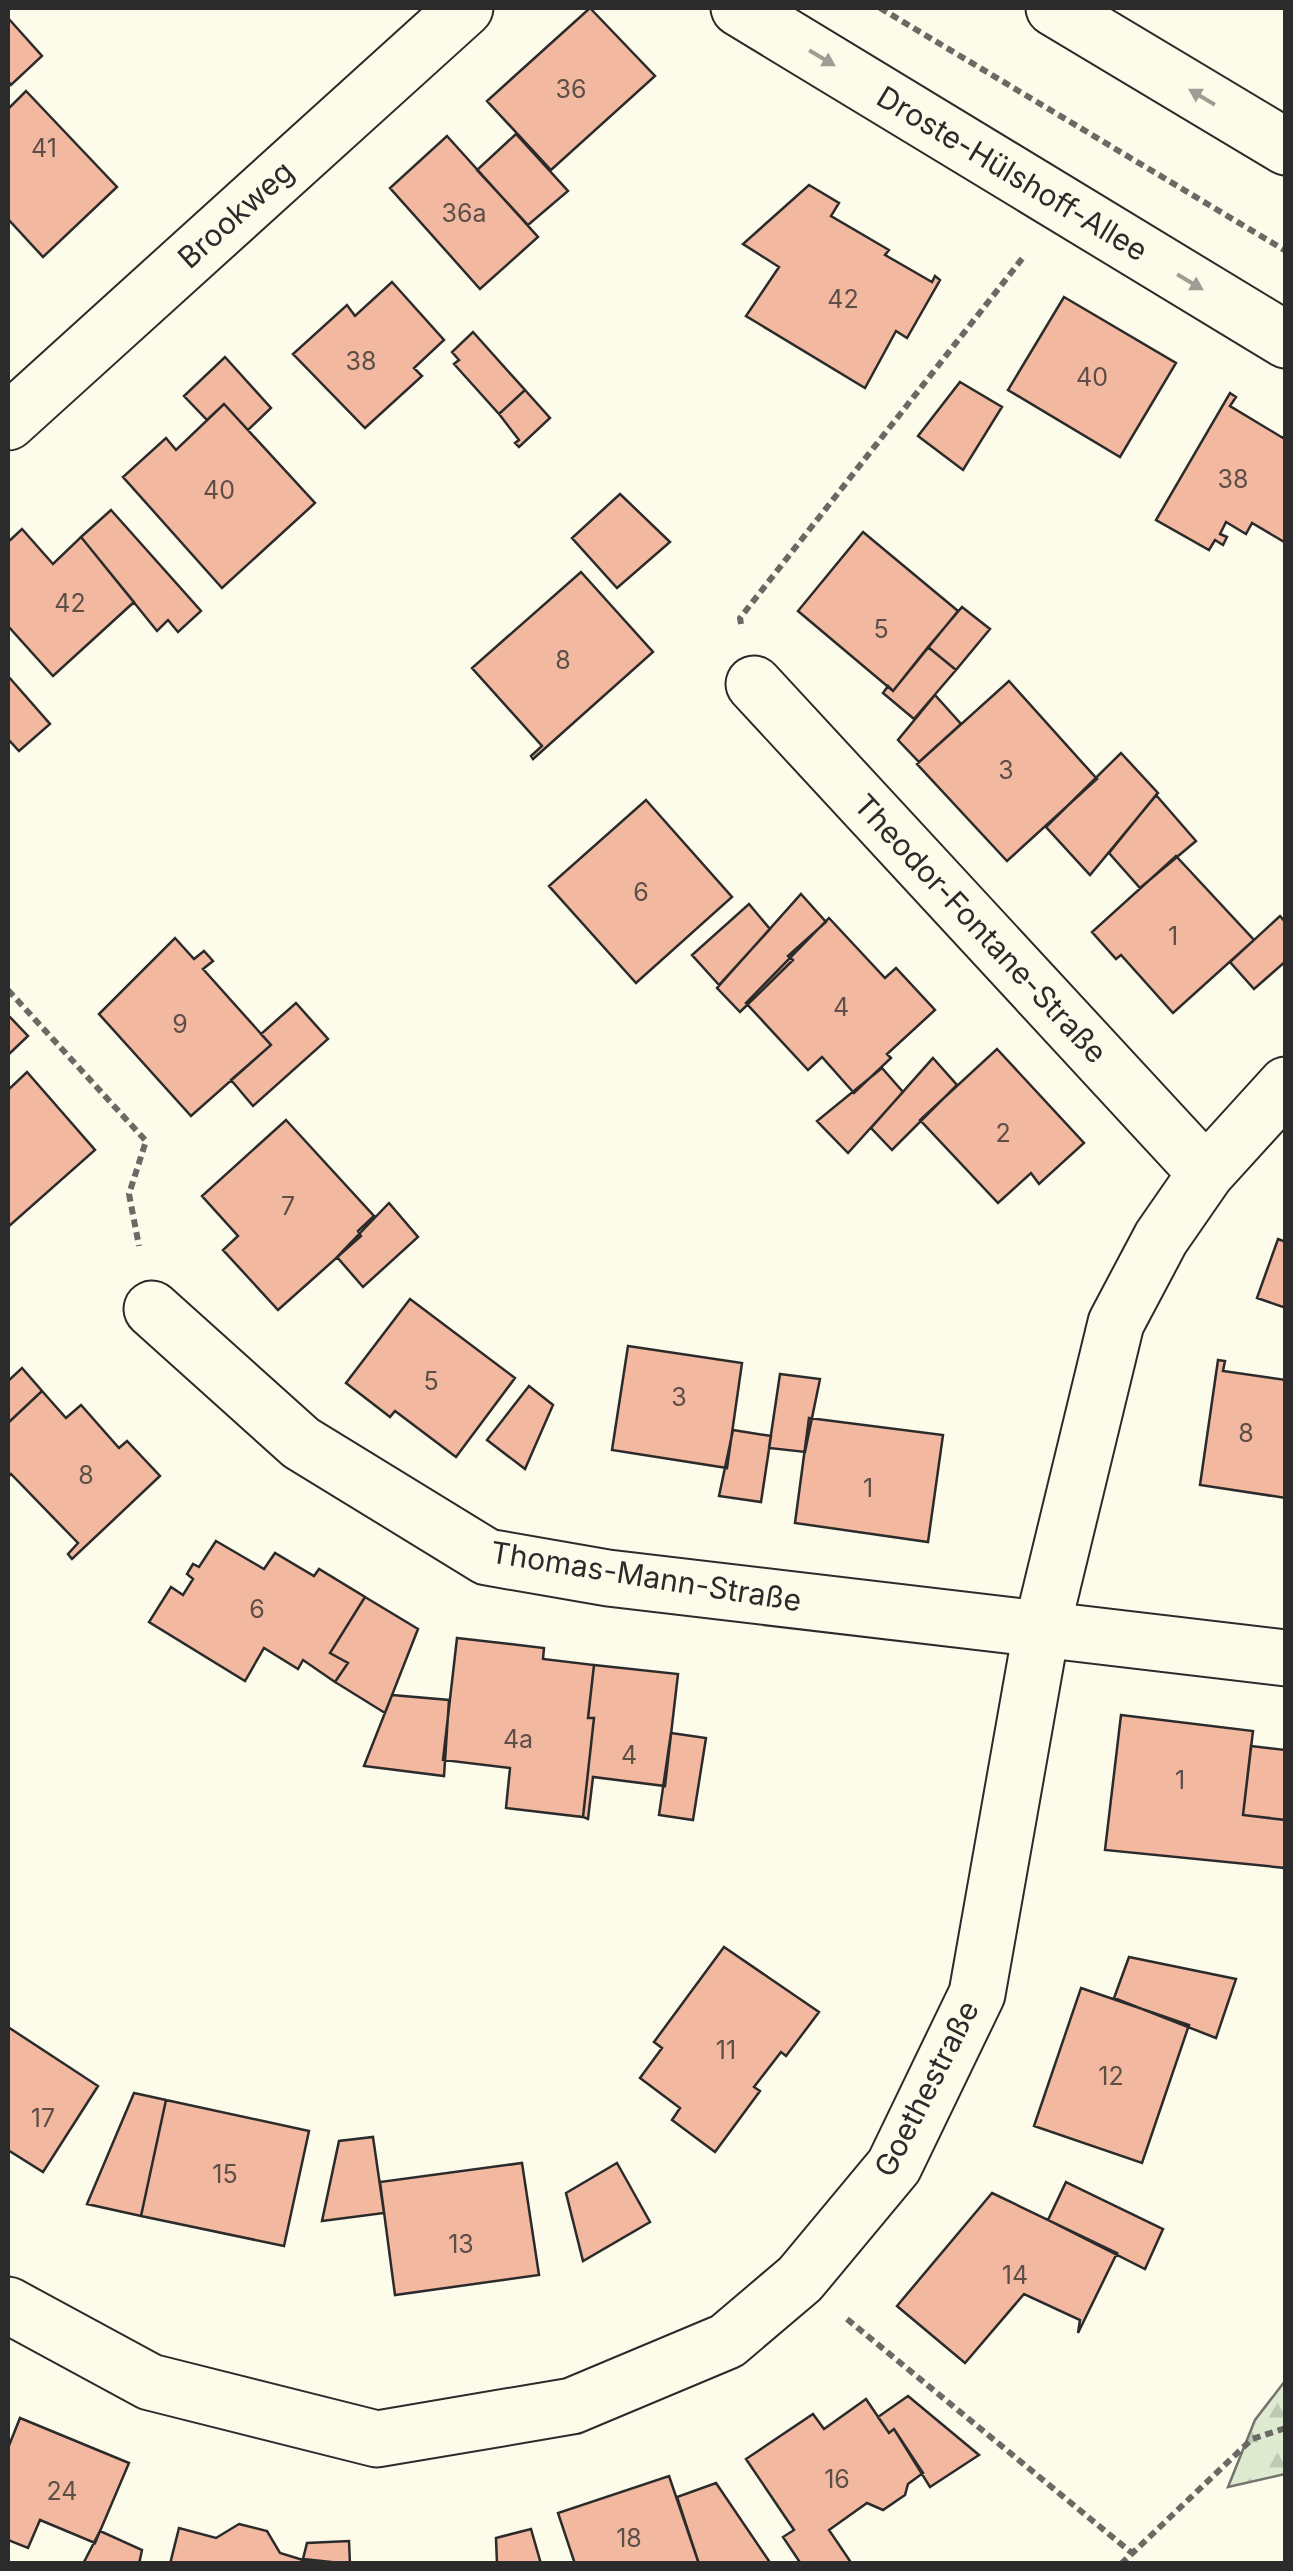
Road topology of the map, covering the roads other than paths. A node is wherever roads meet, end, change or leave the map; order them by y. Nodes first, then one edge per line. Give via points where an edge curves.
1 (465, 8) edge
2 (739, 8) edge
3 (1054, 8) edge
4 (1286, 147) edge
5 (1286, 340) edge
6 (8, 422) edge
7 (754, 684) road end
8 (1286, 1085) edge
9 (1206, 1173) junction
10 (152, 1309) road end
11 (1041, 1632) junction
12 (1286, 1658) edge
13 (8, 2305) edge

1 - 6 street, Brookweg
2 -> 5 street, Droste-Hülshoff-Allee
4 -> 3 street
7 - 9 street, Theodor-Fontane-Straße
8 - 9 street, Goethestraße
9 - 11 street, Goethestraße via 1160,1238 1116,1323
10 - 11 street, Thomas-Mann-Straße via 300,1443 487,1557
11 - 12 street, Thomas-Mann-Straße
11 - 13 street, Goethestraße via 977,1994 894,2166 800,2279 727,2341 572,2406 378,2438 150,2382

